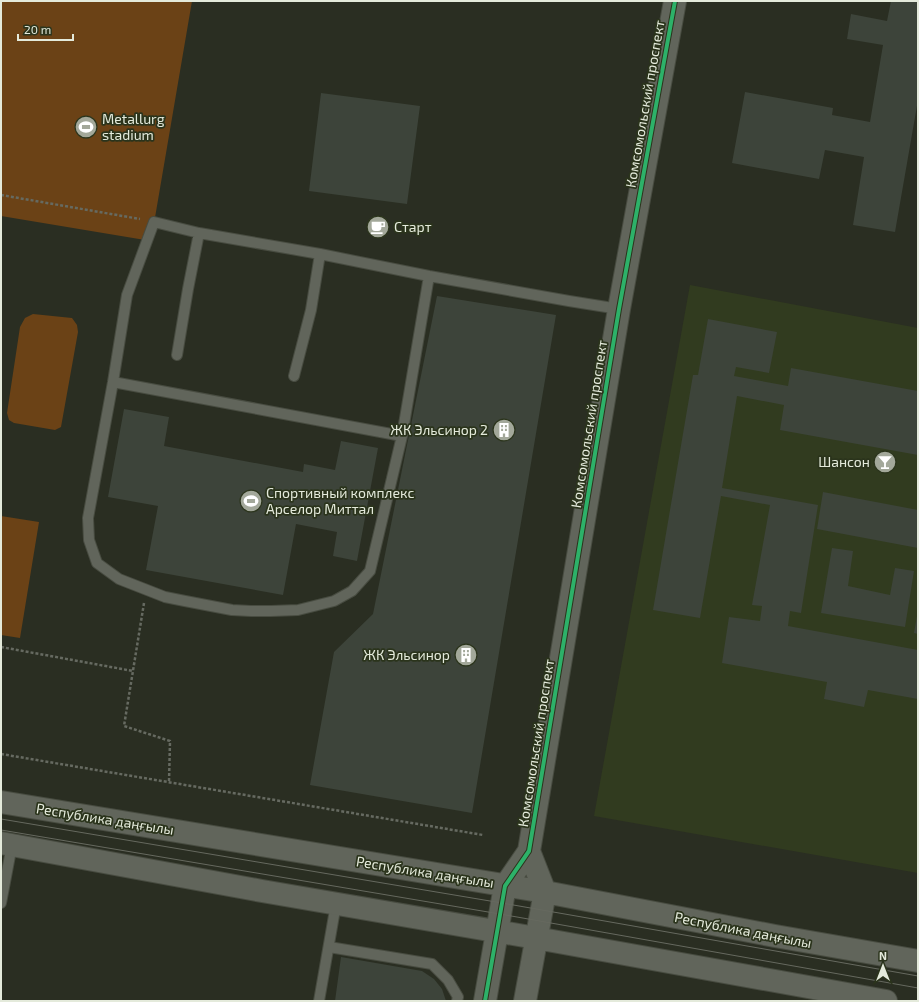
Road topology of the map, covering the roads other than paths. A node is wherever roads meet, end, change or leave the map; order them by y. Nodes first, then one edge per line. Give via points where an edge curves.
1 (675, 1) edge
2 (199, 233) junction
3 (320, 254) junction
4 (429, 276) junction
5 (619, 309) junction
6 (177, 356) dead end
7 (294, 376) dead end
8 (114, 382) junction
9 (402, 436) junction
10 (1, 802) edge
11 (6, 844) edge
12 (530, 851) junction
13 (505, 886) junction
14 (545, 892) junction
15 (1, 903) edge
16 (336, 904) junction
17 (497, 932) junction
18 (536, 938) junction
19 (329, 946) junction
20 (918, 961) edge
21 (319, 1001) edge
22 (457, 1001) edge
23 (485, 1001) edge
24 (525, 1001) edge
25 (886, 1001) edge

1 - 5 main road, Комсомольский проспект
2 - 3 lane
2 - 6 lane
2 - 8 lane via 154,222 127,295
3 - 4 lane
3 - 7 lane via 311,310
4 - 5 lane
4 - 9 lane
5 - 12 main road, Комсомольский проспект
8 - 9 lane
8 - 9 lane via 88,518 89,540 97,563 119,579 185,602 232,610 298,610 334,602 352,591 370,571
10 - 13 main road, Республика даңғылы
11 - 15 lane
11 - 16 main road
12 - 13 main road
12 - 14 main road
13 - 14 main road, Республика даңғылы
13 - 17 main road
14 - 18 main road
14 - 20 main road, Республика даңғылы
16 - 17 main road
16 - 19 lane
17 - 18 main road
17 - 23 main road
18 - 24 main road
18 - 25 main road
19 - 21 lane
19 - 22 lane via 432,964 448,980 458,996

